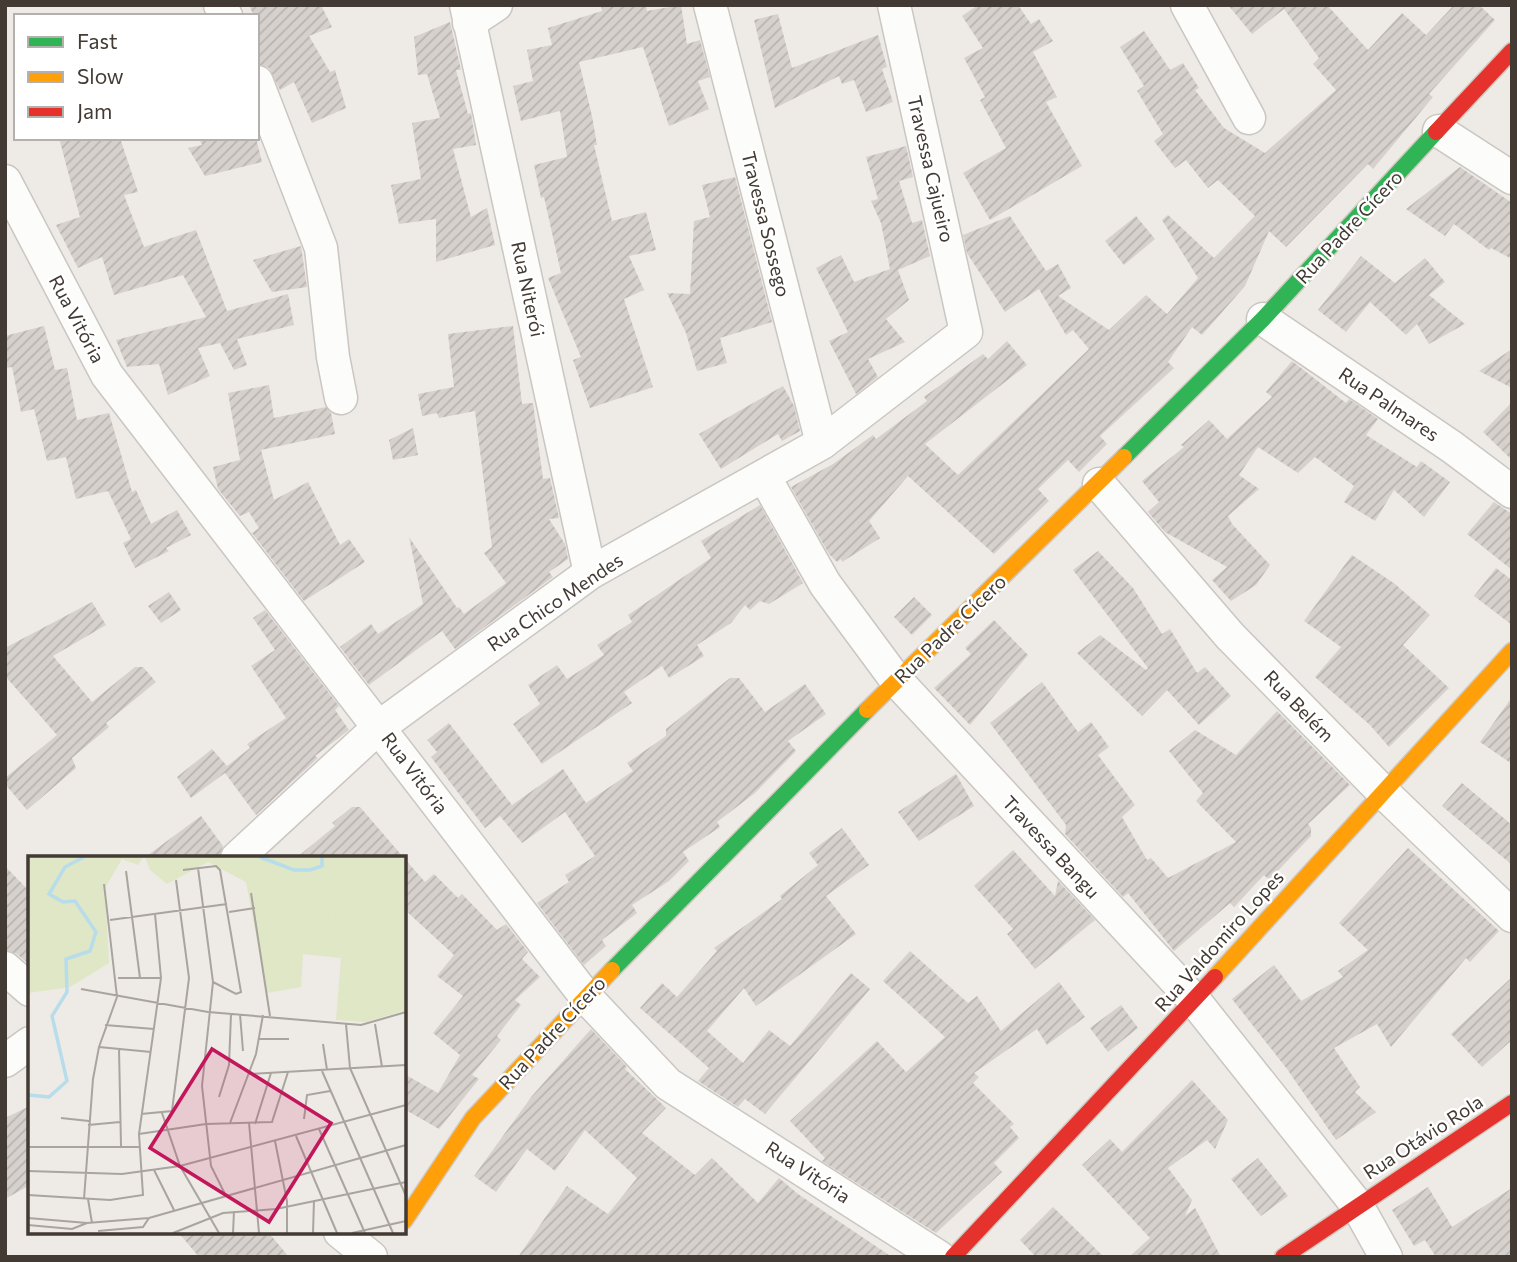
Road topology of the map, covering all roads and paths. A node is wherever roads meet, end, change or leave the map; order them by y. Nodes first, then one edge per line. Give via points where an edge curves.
1 (496, 5) edge
2 (710, 5) edge
3 (894, 5) edge
4 (1187, 5) edge
5 (467, 14) edge
6 (1512, 51) edge
7 (259, 87) edge
8 (1249, 118) dead end
9 (1438, 131) junction
10 (1512, 178) edge
11 (5, 181) edge
12 (1263, 319) junction
13 (966, 332) joint
14 (341, 398) dead end
15 (822, 443) junction
16 (764, 476) junction
17 (1099, 484) junction
18 (1512, 492) edge
19 (590, 573) junction
20 (1512, 651) edge
21 (896, 680) junction
22 (379, 727) junction
23 (1383, 792) junction
24 (239, 856) edge
25 (1512, 916) edge
26 (5, 968) edge
27 (28, 988) edge
28 (586, 996) junction
29 (1194, 1000) junction
30 (28, 1045) edge
31 (5, 1062) edge
32 (1512, 1103) edge
33 (1357, 1206) junction
34 (406, 1218) edge
35 (342, 1234) edge
36 (396, 1234) edge
37 (371, 1257) edge
38 (381, 1257) edge
39 (939, 1257) edge
40 (953, 1257) edge
41 (1283, 1257) edge
42 (1386, 1257) edge

1 - 5 street
2 - 15 street, Travessa Sossego
3 - 13 street, Travessa Cajueiro
4 - 8 street
5 - 19 street, Rua Niterói
6 - 9 street, Rua Padre Cícero
7 - 14 street via 321,248
9 - 10 street
9 - 12 street, Rua Padre Cícero
11 - 22 street, Rua Vitória via 107,375
12 - 17 street, Rua Padre Cícero
12 - 18 street, Rua Palmares
13 - 15 street, Rua Chico Mendes
15 - 16 street, Rua Chico Mendes
16 - 19 street, Rua Chico Mendes
16 - 21 street, Travessa Bangu via 825,584
17 - 21 street, Rua Padre Cícero
17 - 23 street, Rua Belém via 1230,636
19 - 22 street, Rua Chico Mendes
20 - 23 street, Rua Valdomiro Lopes
21 - 28 street, Rua Padre Cícero
21 - 29 street, Travessa Bangu
22 - 24 street, Rua Chico Mendes
22 - 28 street, Rua Vitória
23 - 25 street, Rua Belém
23 - 29 street, Rua Valdomiro Lopes
26 - 27 street
28 - 34 street, Rua Padre Cícero via 473,1118
28 - 39 street, Rua Vitória via 667,1083
29 - 33 street, Travessa Bangu
29 - 40 street, Rua Valdomiro Lopes
30 - 31 street
32 - 33 street, Rua Otávio Rola
33 - 41 street, Rua Otávio Rola
33 - 42 street, Travessa Bangu
35 - 37 street
36 - 38 street

